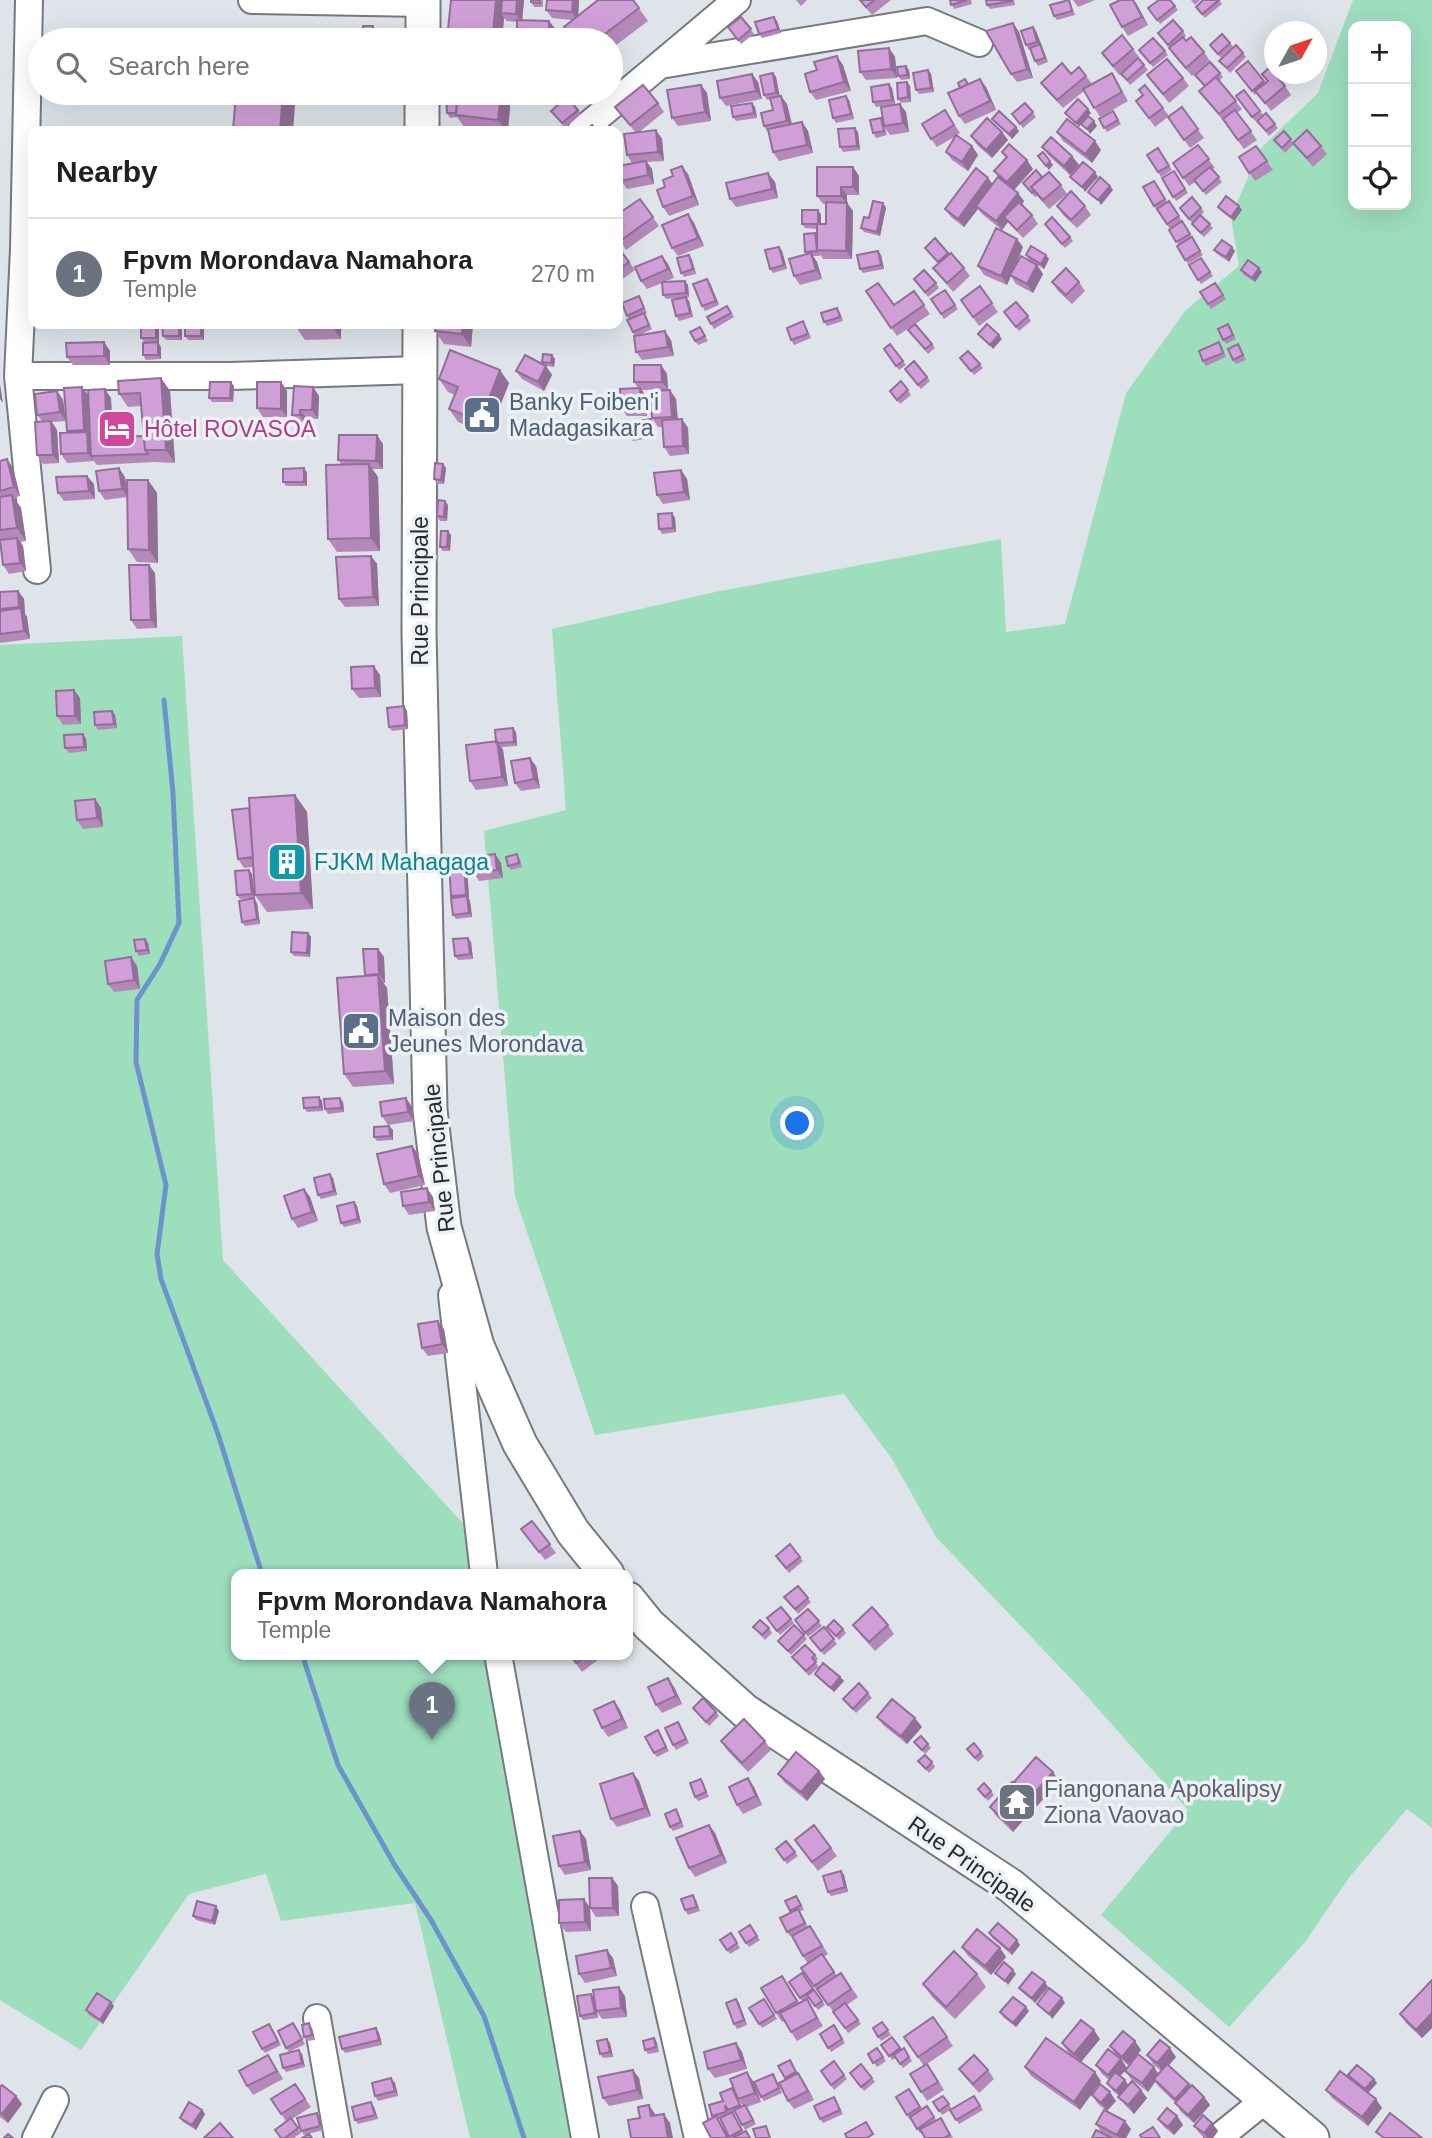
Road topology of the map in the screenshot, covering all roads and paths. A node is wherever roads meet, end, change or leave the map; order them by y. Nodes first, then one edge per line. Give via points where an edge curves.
1 (29, 0) edge
2 (252, 0) edge
3 (737, 0) edge
4 (423, 1) edge
5 (423, 28) edge
6 (979, 43) dead end
7 (660, 65) junction
8 (623, 96) edge
9 (422, 105) edge
10 (612, 105) edge
11 (422, 126) edge
12 (587, 126) edge
13 (19, 249) edge
14 (420, 329) edge
15 (419, 370) junction
16 (18, 376) junction
17 (37, 570) dead end
18 (444, 1227) junction
19 (483, 1569) edge
20 (603, 1569) edge
21 (633, 1605) edge
22 (499, 1660) edge
23 (645, 1906) dead end
24 (317, 2018) dead end
25 (55, 2100) dead end
26 (1287, 2124) edge
27 (36, 2138) edge
28 (338, 2138) edge
29 (585, 2138) edge
30 (698, 2138) edge
31 (1218, 2138) edge

1 - 13 street
2 - 4 street
3 - 7 street
4 - 5 main road
6 - 7 street via 927,21
7 - 8 street
9 - 11 main road
10 - 12 street
13 - 16 street
14 - 15 main road, Rue Principale
15 - 16 street
15 - 18 main road, Rue Principale via 419,646 430,1110
16 - 17 street
18 - 19 street
18 - 20 main road, Rue Principale via 477,1346 520,1444 573,1532
21 - 26 main road, Rue Principale via 745,1711 1011,1886
22 - 29 street
23 - 30 street
24 - 28 street
25 - 27 street
26 - 31 street

